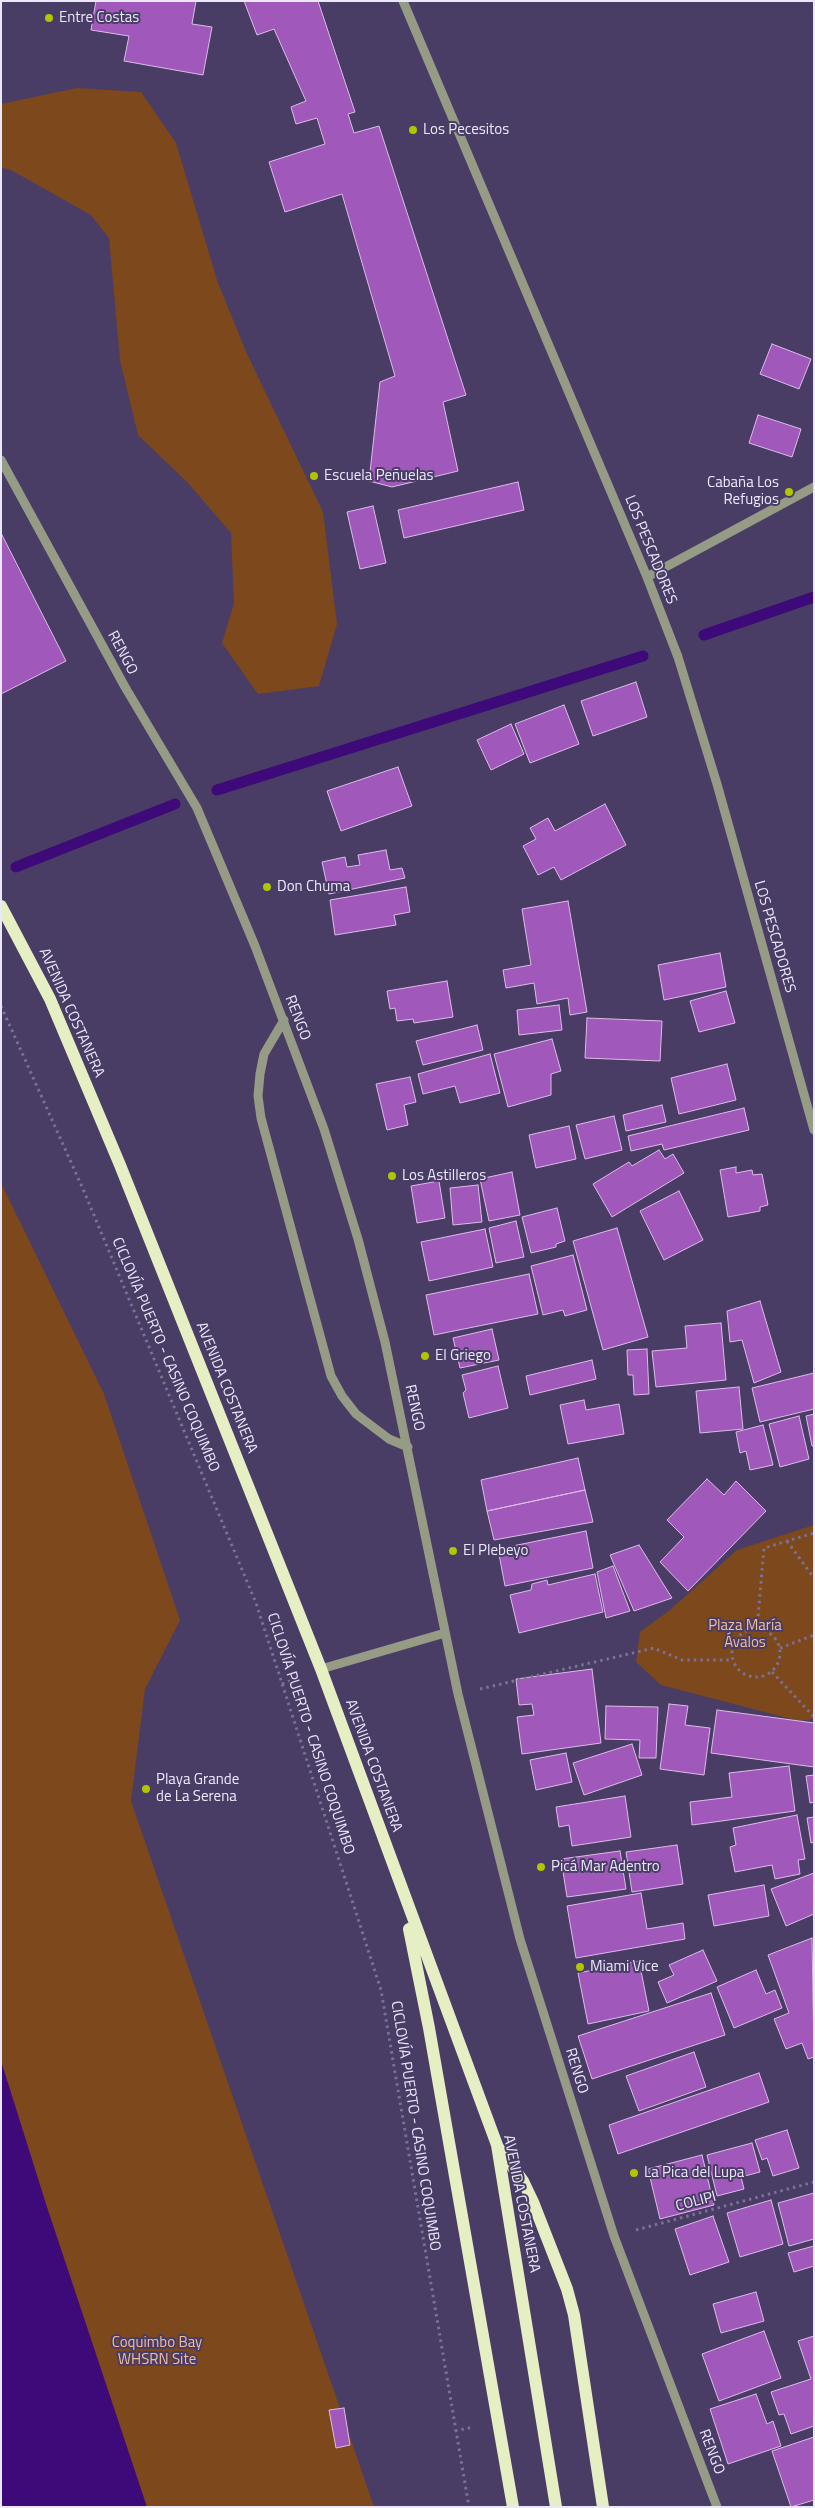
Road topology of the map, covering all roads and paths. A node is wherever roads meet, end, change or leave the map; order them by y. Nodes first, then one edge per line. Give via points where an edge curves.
1 (403, 1) edge
2 (1, 460) edge
3 (814, 487) edge
4 (647, 577) junction
5 (1, 906) edge
6 (1, 1006) edge
7 (284, 1020) junction
8 (814, 1130) edge
9 (408, 1447) junction
10 (814, 1533) edge
11 (787, 1541) junction
12 (814, 1578) edge
13 (757, 1629) junction
14 (445, 1633) junction
15 (814, 1634) edge
16 (780, 1648) junction
17 (732, 1660) junction
18 (321, 1669) junction
19 (772, 1672) junction
20 (458, 1694) junction
21 (814, 1717) edge
22 (401, 1890) junction
23 (496, 2145) junction
24 (814, 2182) edge
25 (614, 2236) junction
26 (469, 2507) edge
27 (513, 2507) edge
28 (556, 2507) edge
29 (603, 2507) edge
30 (717, 2507) edge

1 - 4 street, LOS PESCADORES
2 - 7 street, RENGO via 125,687 197,808
3 - 4 street
4 - 8 street, LOS PESCADORES via 678,657 717,784
5 - 18 main road, AVENIDA COSTANERA via 58,1017
6 - 26 path, CICLOVÍA PUERTO - CASINO COQUIMBO via 83,1189 256,1603 381,1990
7 - 9 street, RENGO via 324,1129 358,1239 386,1342
7 - 9 street via 269,1045 260,1074 258,1096 261,1118 331,1376 356,1414 389,1439
9 - 14 street, RENGO
10 - 11 path
11 - 12 path
11 - 13 path via 764,1548
13 - 16 path via 771,1634
13 - 17 path via 742,1633 737,1638
14 - 18 street
14 - 20 street, RENGO
15 - 16 path
16 - 19 path via 777,1665
17 - 19 path via 735,1667 749,1677
17 - 20 path via 682,1660 654,1648
18 - 22 main road, AVENIDA COSTANERA
19 - 21 path
20 - 25 street, RENGO via 520,1939
22 - 23 main road, AVENIDA COSTANERA
22 - 27 main road, AVENIDA COSTANERA via 429,2028
23 - 28 main road, AVENIDA COSTANERA
23 - 29 main road via 530,2195 567,2289 574,2315
24 - 25 path, COLIPI
25 - 30 street, RENGO

